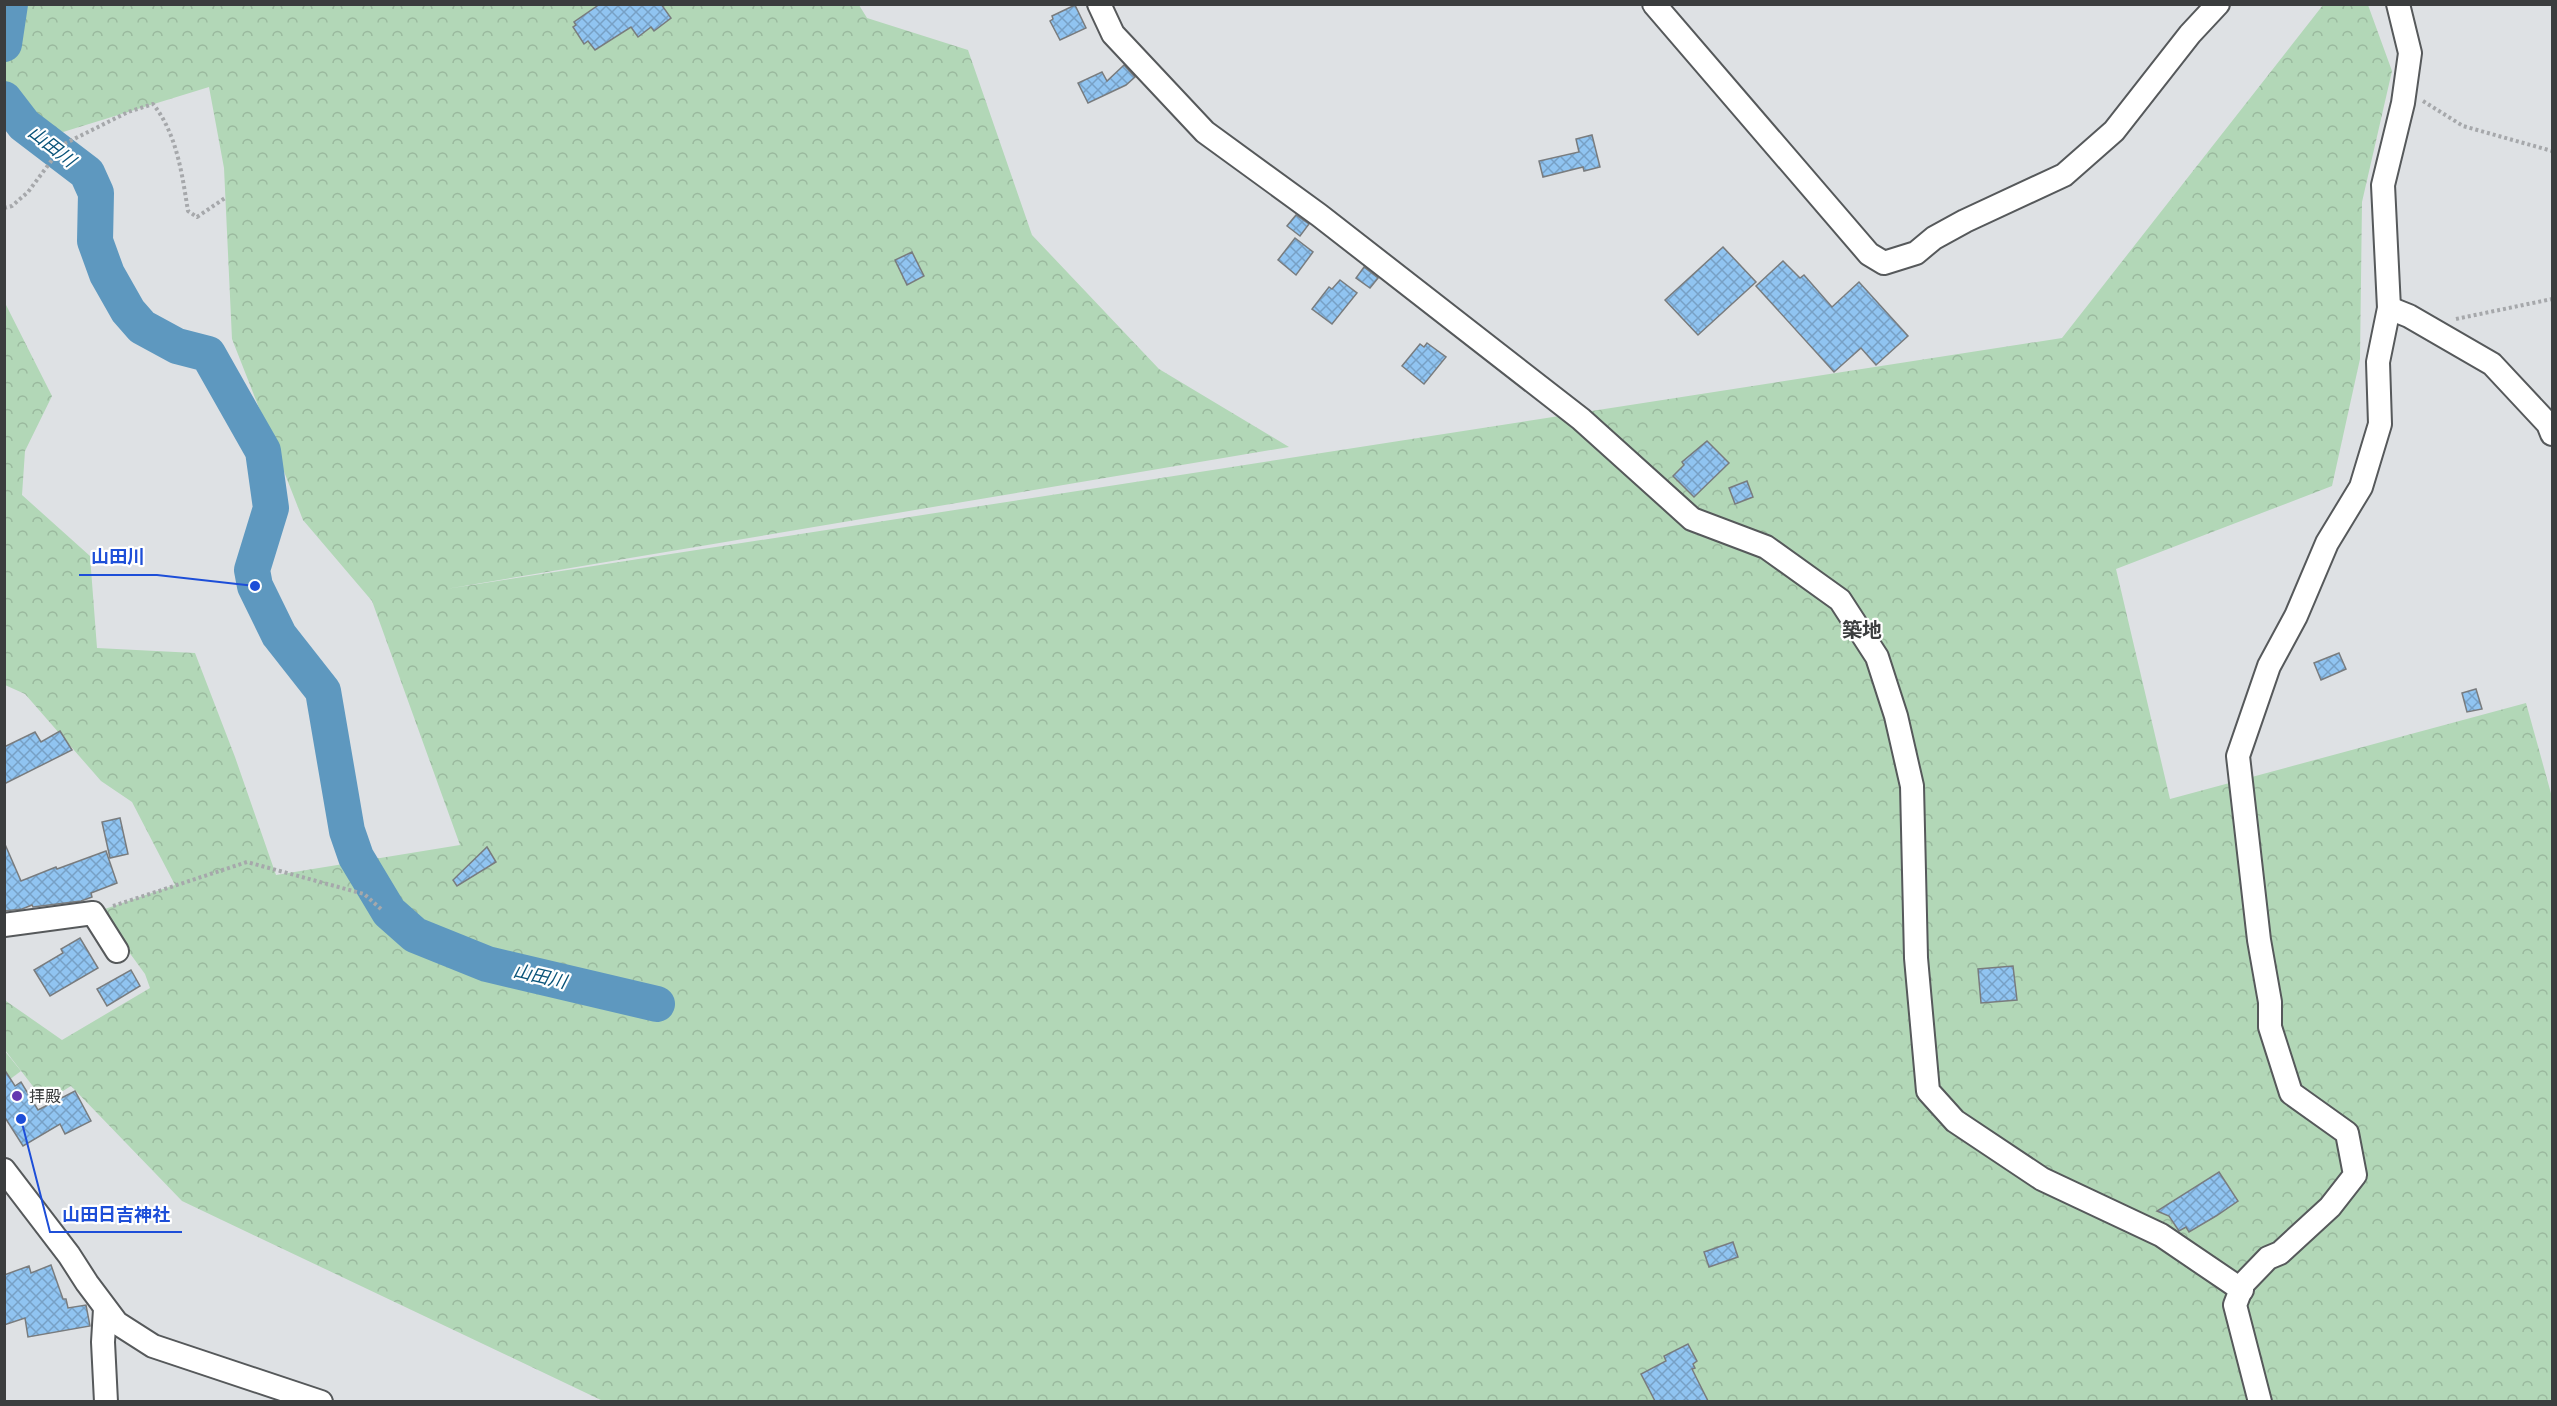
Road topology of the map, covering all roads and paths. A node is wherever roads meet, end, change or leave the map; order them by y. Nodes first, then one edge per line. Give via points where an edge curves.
1 (1099, 4) edge
2 (1654, 4) edge
3 (2218, 4) edge
4 (2398, 4) edge
5 (2405, 89) junction
6 (2553, 151) edge
7 (225, 198) dead end
8 (4, 208) edge
9 (2553, 299) edge
10 (2389, 308) junction
11 (2436, 332) junction
12 (2553, 434) edge
13 (382, 910) dead end
14 (93, 913) junction
15 (4, 925) edge
16 (117, 951) dead end
17 (4, 1170) edge
18 (2242, 1290) junction
19 (105, 1309) junction
20 (106, 1401) edge
21 (321, 1401) edge
22 (2260, 1401) edge

1 - 18 street via 1113,34 1205,132 1319,215 1581,419 1692,519 1766,547 1840,600 1877,657 1912,786 1916,958 1929,1091 1955,1121 2042,1179 2161,1234
2 - 3 street via 1861,245 1884,263 1916,253 1965,221 2064,175 2114,131
4 - 5 street via 2410,53
5 - 6 path via 2463,126
5 - 10 street via 2383,185
7 - 8 path via 197,217 188,211 174,144 165,120 153,104 64,144 28,192
9 - 11 path via 2452,320
10 - 11 street
10 - 18 street via 2378,362 2380,424 2361,487 2327,543 2296,616 2269,666 2238,756 2270,1002 2270,1028 2291,1093 2347,1133 2355,1175 2330,1207 2280,1253 2268,1258 2243,1284
11 - 12 street via 2492,364
13 - 14 path via 364,894 247,862
14 - 15 street
14 - 16 street
17 - 19 street
18 - 22 street via 2235,1305
19 - 20 street
19 - 21 street via 117,1323 153,1346

